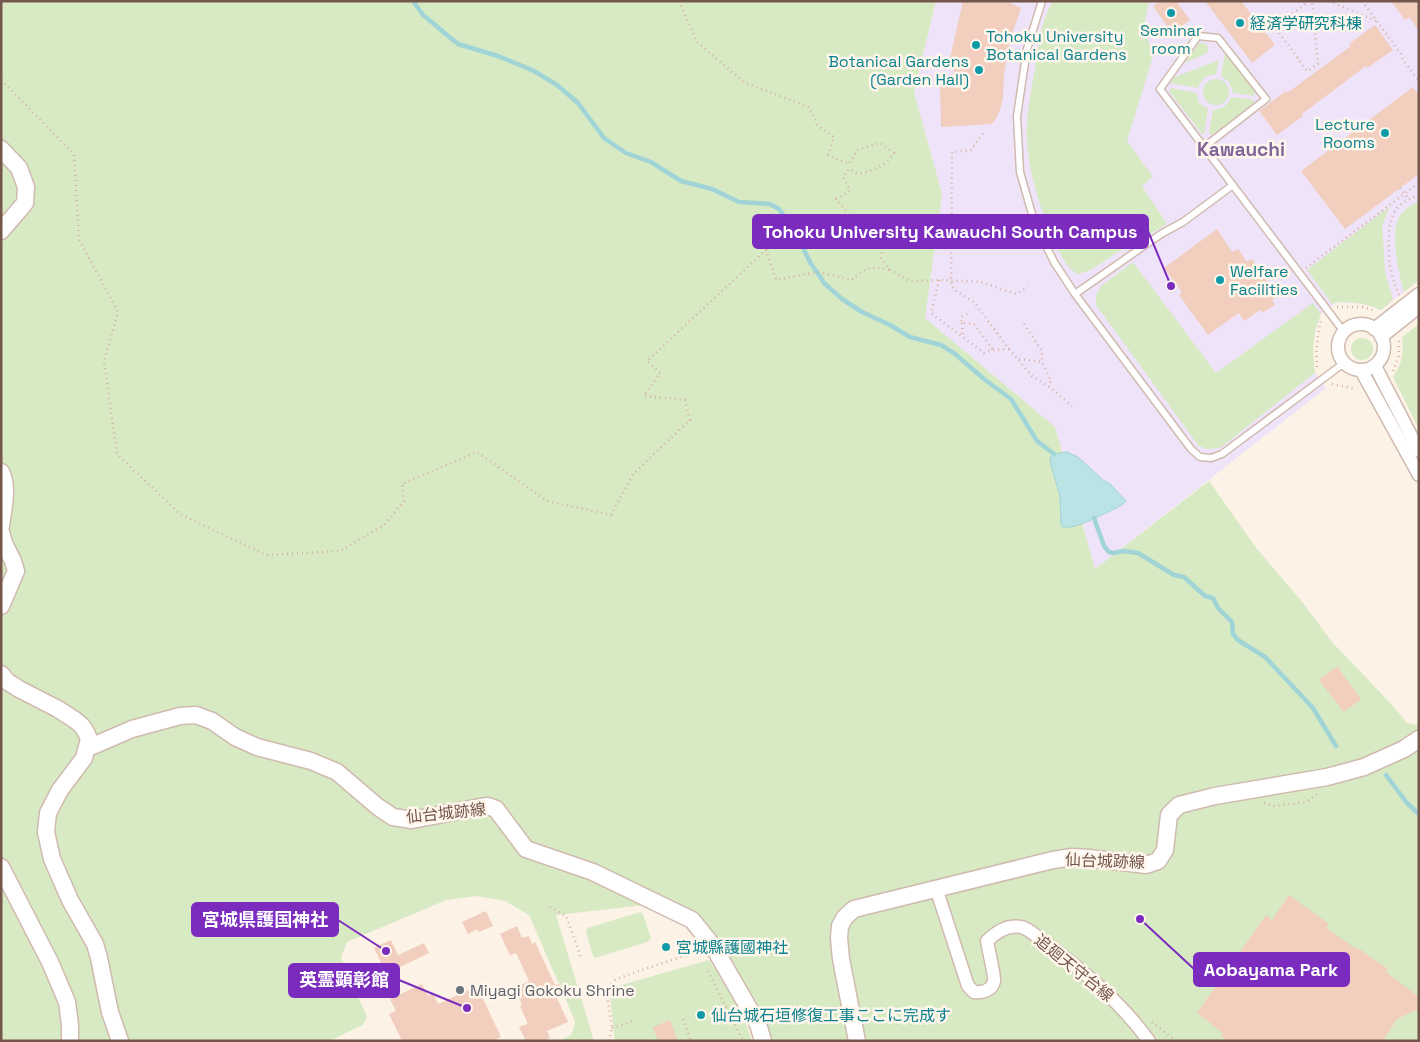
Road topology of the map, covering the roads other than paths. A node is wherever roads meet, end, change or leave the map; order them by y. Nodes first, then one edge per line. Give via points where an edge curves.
1 (1042, 1) edge
2 (1204, 147) junction
3 (1, 149) edge
4 (1233, 185) junction
5 (1, 231) edge
6 (1075, 294) junction
7 (1419, 294) edge
8 (1419, 307) edge
9 (1344, 332) junction
10 (1378, 333) junction
11 (1344, 363) junction
12 (1375, 366) junction
13 (1361, 370) junction
14 (1419, 451) edge
15 (1, 472) edge
16 (1419, 475) edge
17 (1, 526) edge
18 (1, 532) edge
19 (1, 606) edge
20 (1, 674) edge
21 (1419, 739) edge
22 (88, 748) junction
23 (1, 867) edge
24 (936, 888) junction
25 (70, 1041) edge
26 (120, 1041) edge
27 (763, 1041) edge
28 (857, 1041) edge
29 (1149, 1041) edge

1 - 6 lane via 1027,49 1017,116 1020,172 1034,221 1054,262
2 - 2 lane via 1160,89 1198,36 1218,38 1266,99
2 - 4 lane
3 - 5 street via 19,168 26,186 26,203
4 - 6 lane
4 - 9 lane
6 - 11 lane via 1200,457 1222,454
7 - 10 street
8 - 10 street
9 - 10 street via 1361,324
9 - 11 street via 1338,341 1338,349
10 - 12 street via 1384,350
11 - 13 street
12 - 13 street
12 - 14 street
13 - 16 street
15 - 17 street via 5,487
18 - 19 street via 16,571
20 - 22 street via 19,690 75,720 86,732
21 - 24 street, 仙台城跡線 via 1355,770 1179,805 1169,816 1165,850 1158,861 1146,865 1072,857
22 - 26 street via 48,813 46,832 52,859 100,958 110,1012
22 - 27 street, 仙台城跡線 via 132,729 196,715 257,747 311,761 337,772 393,817 412,820 480,807 496,809 526,849 592,872 692,920 714,946 758,1024
23 - 25 street via 50,962 66,1002
24 - 28 street, 仙台城跡線 via 854,909 840,926 841,959
24 - 29 street, 追廻天守台線 via 968,986 974,992 981,993 994,982 987,940 1005,927 1023,927 1104,990

